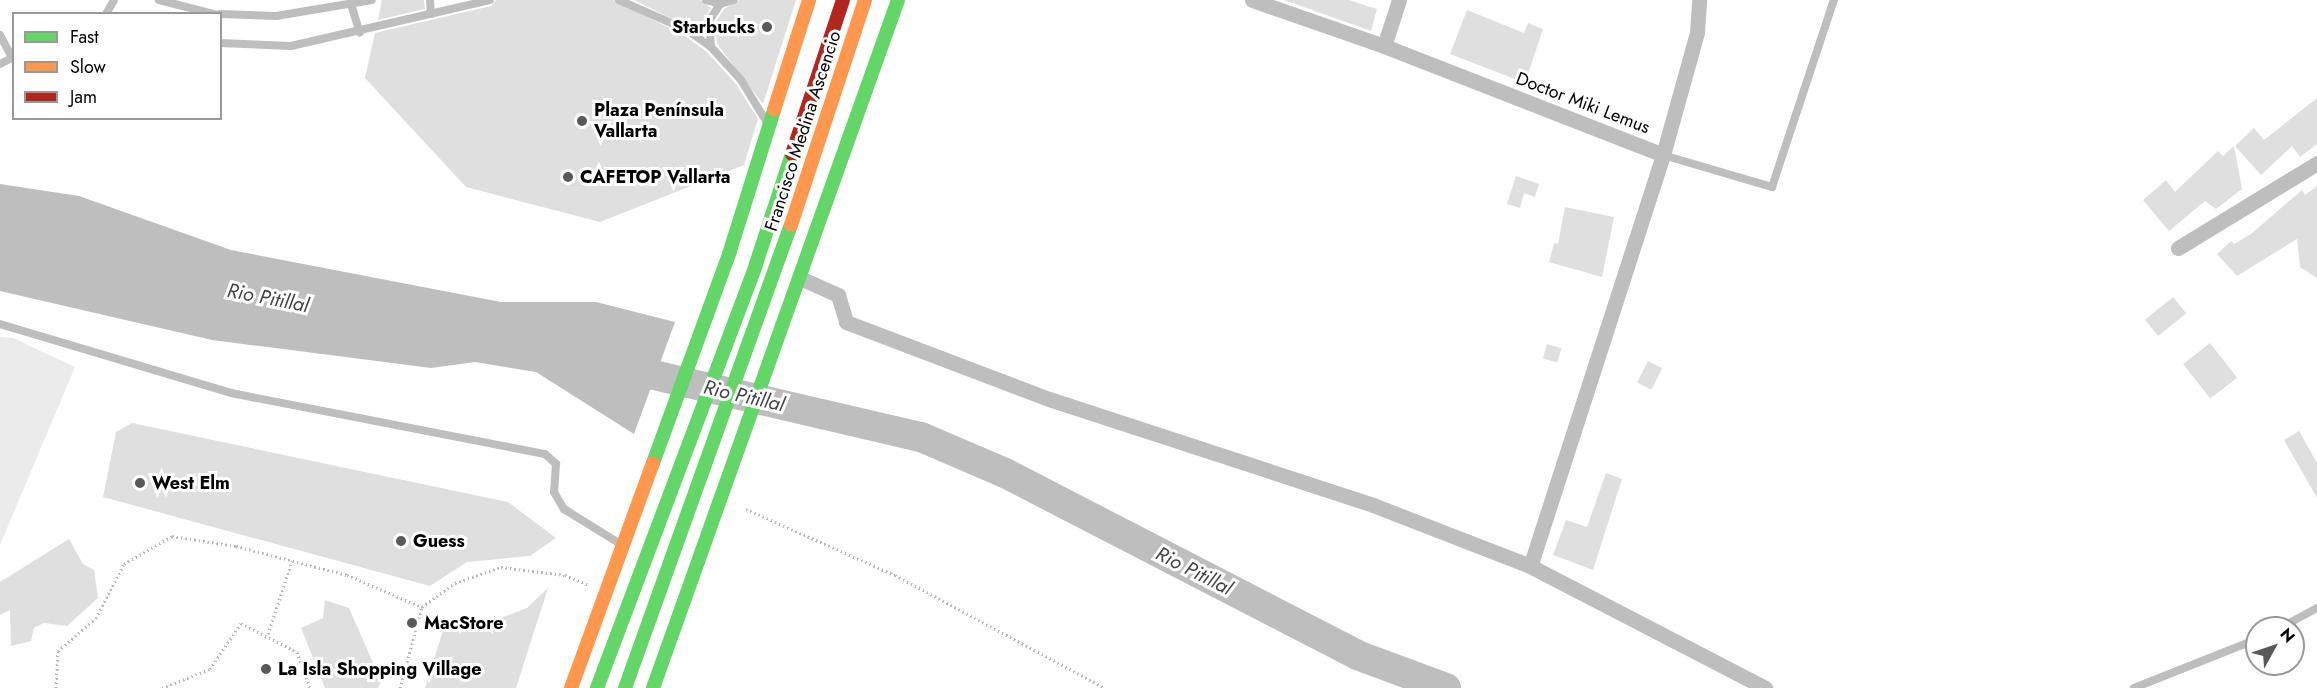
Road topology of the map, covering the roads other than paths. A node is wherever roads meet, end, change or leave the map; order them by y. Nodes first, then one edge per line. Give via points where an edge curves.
1 (159, 0) edge
2 (372, 0) edge
3 (430, 0) edge
4 (490, 0) edge
5 (619, 0) edge
6 (706, 0) edge
7 (733, 0) edge
8 (809, 0) edge
9 (843, 0) edge
10 (866, 0) edge
11 (898, 0) edge
12 (1252, 0) edge
13 (1399, 0) edge
14 (1699, 0) edge
15 (1834, 0) edge
16 (351, 4) junction
17 (720, 4) junction
18 (206, 12) edge
19 (222, 14) edge
20 (431, 14) junction
21 (360, 33) junction
22 (0, 35) edge
23 (222, 43) edge
24 (1384, 46) junction
25 (711, 47) junction
26 (12, 55) edge
27 (770, 129) junction
28 (1663, 155) junction
29 (2317, 163) edge
30 (2178, 248) dead end
31 (799, 281) junction
32 (0, 324) edge
33 (624, 546) junction
34 (1530, 566) junction
35 (2317, 608) edge
36 (2302, 616) edge
37 (2245, 644) edge
38 (571, 688) edge
39 (597, 688) edge
40 (625, 688) edge
41 (653, 688) edge
42 (1765, 688) edge
43 (2133, 688) edge

1 - 18 lane
2 - 16 lane
3 - 20 lane
4 - 20 lane
5 - 25 lane via 687,30
6 - 17 lane
7 - 17 lane
8 - 27 main road
9 - 39 main road, Francisco Medina Ascencio via 756,264
10 - 40 main road, Francisco Medina Ascencio via 775,274
11 - 31 main road
12 - 24 street, Doctor Miki Lemus
13 - 24 street
14 - 28 street via 1697,32
15 - 28 lane via 1772,187
16 - 19 lane via 276,16
16 - 21 lane
17 - 25 lane via 709,21
20 - 21 lane
21 - 23 lane via 291,46
22 - 26 lane
24 - 28 street, Doctor Miki Lemus
25 - 27 lane via 741,80
27 - 33 main road
28 - 34 street, Doctor Miki Lemus
29 - 30 street
31 - 34 street via 838,295 846,322 1049,399 1373,505
31 - 41 main road
32 - 33 lane via 231,393 545,454 556,464 554,492 564,509
33 - 38 main road
34 - 42 street
35 - 36 lane
37 - 43 lane

